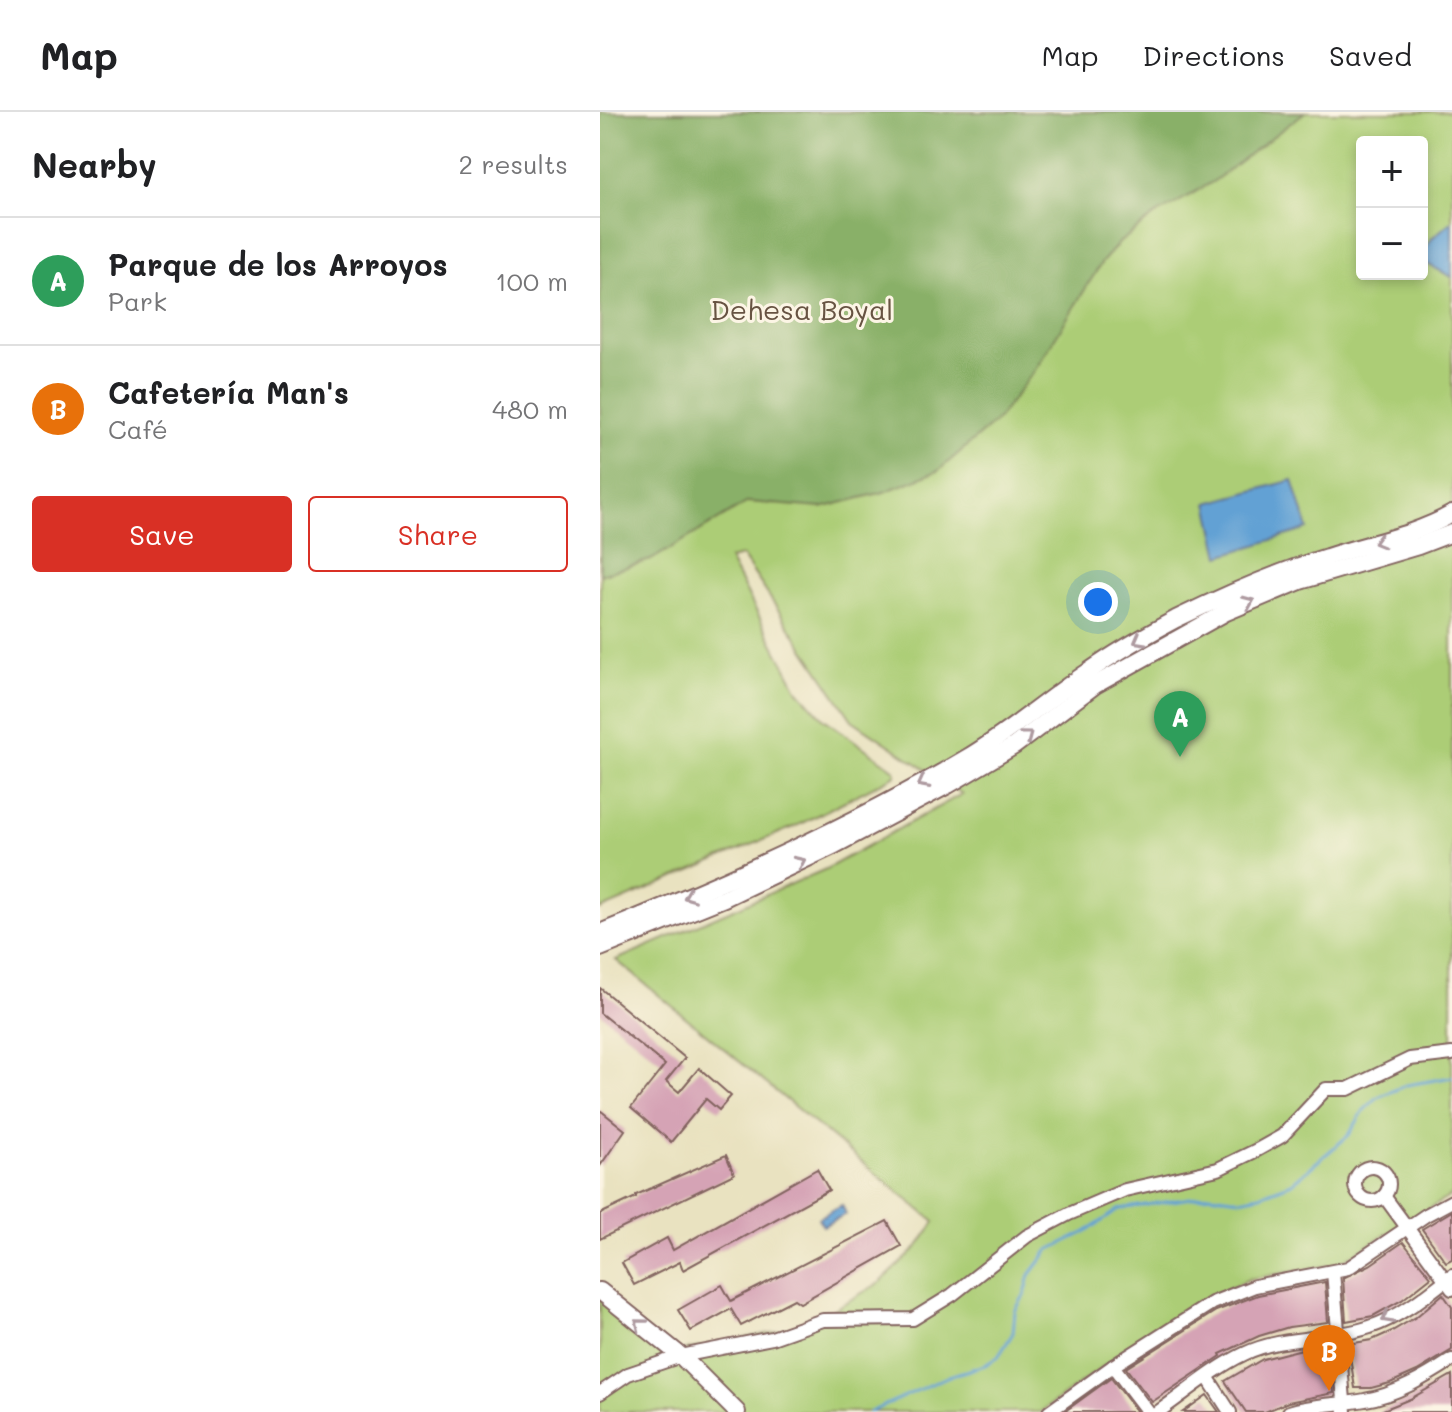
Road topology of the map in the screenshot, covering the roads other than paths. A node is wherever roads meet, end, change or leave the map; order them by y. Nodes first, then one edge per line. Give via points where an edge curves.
1 (1452, 514) edge
2 (1452, 533) edge
3 (600, 933) edge
4 (600, 948) edge
5 (1452, 1054) edge
6 (1384, 1196) dead end
7 (1452, 1201) edge
8 (1407, 1229) junction
9 (1333, 1272) junction
10 (1450, 1281) edge
11 (600, 1291) edge
12 (1338, 1335) junction
13 (681, 1356) junction
14 (1452, 1360) edge
15 (1113, 1366) junction
16 (1208, 1378) junction
17 (600, 1393) edge
18 (1345, 1408) edge
19 (737, 1412) edge
20 (1049, 1412) edge
21 (1148, 1412) edge
22 (1158, 1412) edge
23 (1230, 1412) edge
24 (1289, 1412) edge

1 -> 3 street via 1412,533 1295,567 1173,621 1087,672 1003,736 944,771 827,834
4 -> 2 street via 724,898 936,792 1014,746 1095,685 1226,612 1300,581
5 - 13 street via 1410,1059 1348,1089 1326,1089 1282,1136 1218,1169 1125,1190 1069,1214 1027,1236 913,1319 823,1320 772,1338
6 - 8 street
7 - 8 street
8 - 9 street via 1348,1268
8 - 10 street
9 - 12 street
9 - 15 street via 1255,1286 1212,1303
10 -> 12 street via 1394,1316
13 -> 11 street
12 - 16 street via 1244,1354
12 - 18 street
13 - 17 street via 628,1374
13 - 19 street
14 - 18 street via 1391,1392
15 - 20 street
15 - 21 street
16 - 22 street
16 - 23 street
18 - 24 street via 1310,1406

